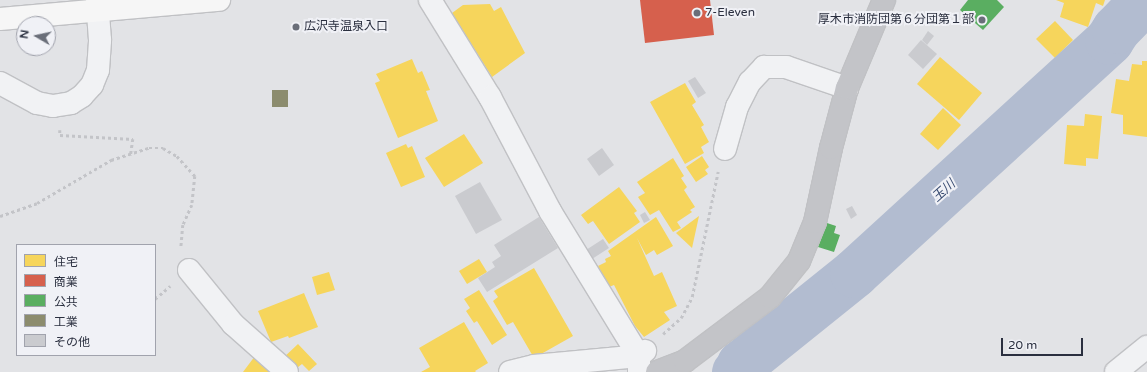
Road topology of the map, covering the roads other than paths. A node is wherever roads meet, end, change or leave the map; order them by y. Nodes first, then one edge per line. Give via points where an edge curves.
1 (219, 0) edge
2 (430, 0) edge
3 (884, 0) edge
4 (97, 5) edge
5 (0, 19) edge
6 (0, 83) edge
7 (847, 88) junction
8 (725, 149) road end
9 (189, 270) road end
10 (1147, 347) edge
11 (641, 360) edge
12 (288, 372) edge
13 (510, 372) edge
14 (656, 372) edge
15 (1116, 372) edge

1 - 4 main road
2 - 11 street via 490,97 550,211
3 - 7 street
4 - 5 main road
4 - 6 street via 100,40 98,70 92,85 82,96 60,106 37,103
7 - 8 street via 786,67 764,66 750,82 738,107
7 - 14 street via 815,222 799,261 770,298 685,361
9 - 12 street via 233,324
10 - 15 street
11 - 13 street via 534,366

